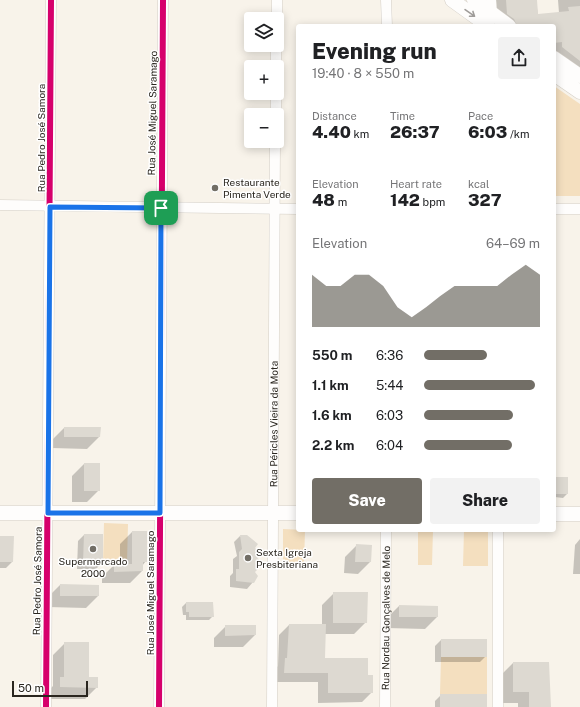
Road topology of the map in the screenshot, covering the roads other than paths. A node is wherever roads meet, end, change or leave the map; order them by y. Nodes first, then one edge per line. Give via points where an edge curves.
1 (50, 0) edge
2 (162, 0) edge
3 (277, 0) edge
4 (386, 0) edge
5 (452, 0) edge
6 (474, 0) edge
7 (491, 0) edge
8 (277, 12) edge
9 (490, 20) edge
10 (387, 24) edge
11 (503, 24) edge
12 (556, 60) edge
13 (568, 75) edge
14 (580, 92) edge
15 (276, 148) edge
16 (0, 205) edge
17 (50, 207) junction
18 (161, 208) junction
19 (556, 208) edge
20 (275, 209) junction
21 (296, 209) edge
22 (580, 209) edge
23 (0, 513) edge
24 (48, 513) junction
25 (160, 513) junction
26 (273, 513) junction
27 (296, 513) edge
28 (556, 514) edge
29 (580, 514) edge
30 (386, 532) edge
31 (498, 532) edge
32 (46, 707) edge
33 (160, 707) edge
34 (272, 707) edge
35 (385, 707) edge
36 (498, 707) edge

1 - 17 street, Rua Pedro José Samora
2 - 18 street, Rua José Miguel Saramago
3 - 8 street
4 - 10 street
5 -> 9 street
6 - 9 street
7 - 9 street
9 - 11 street
12 - 13 street
13 - 14 street
15 - 20 street, Rua Péricles Vieira da Mota
16 - 17 street
17 - 18 street
17 - 24 street, Rua Pedro José Samora
18 - 20 street
18 - 25 street, Rua José Miguel Saramago
19 - 22 street
20 - 21 street
20 - 26 street, Rua Péricles Vieira da Mota
23 - 24 street
24 - 25 street
24 - 32 street, Rua Pedro José Samora
25 - 26 street
25 - 33 street, Rua José Miguel Saramago
26 - 27 street
26 - 34 street, Rua Péricles Vieira da Mota
28 - 29 street
30 - 35 street, Rua Nordau Gonçalves de Melo
31 - 36 street

